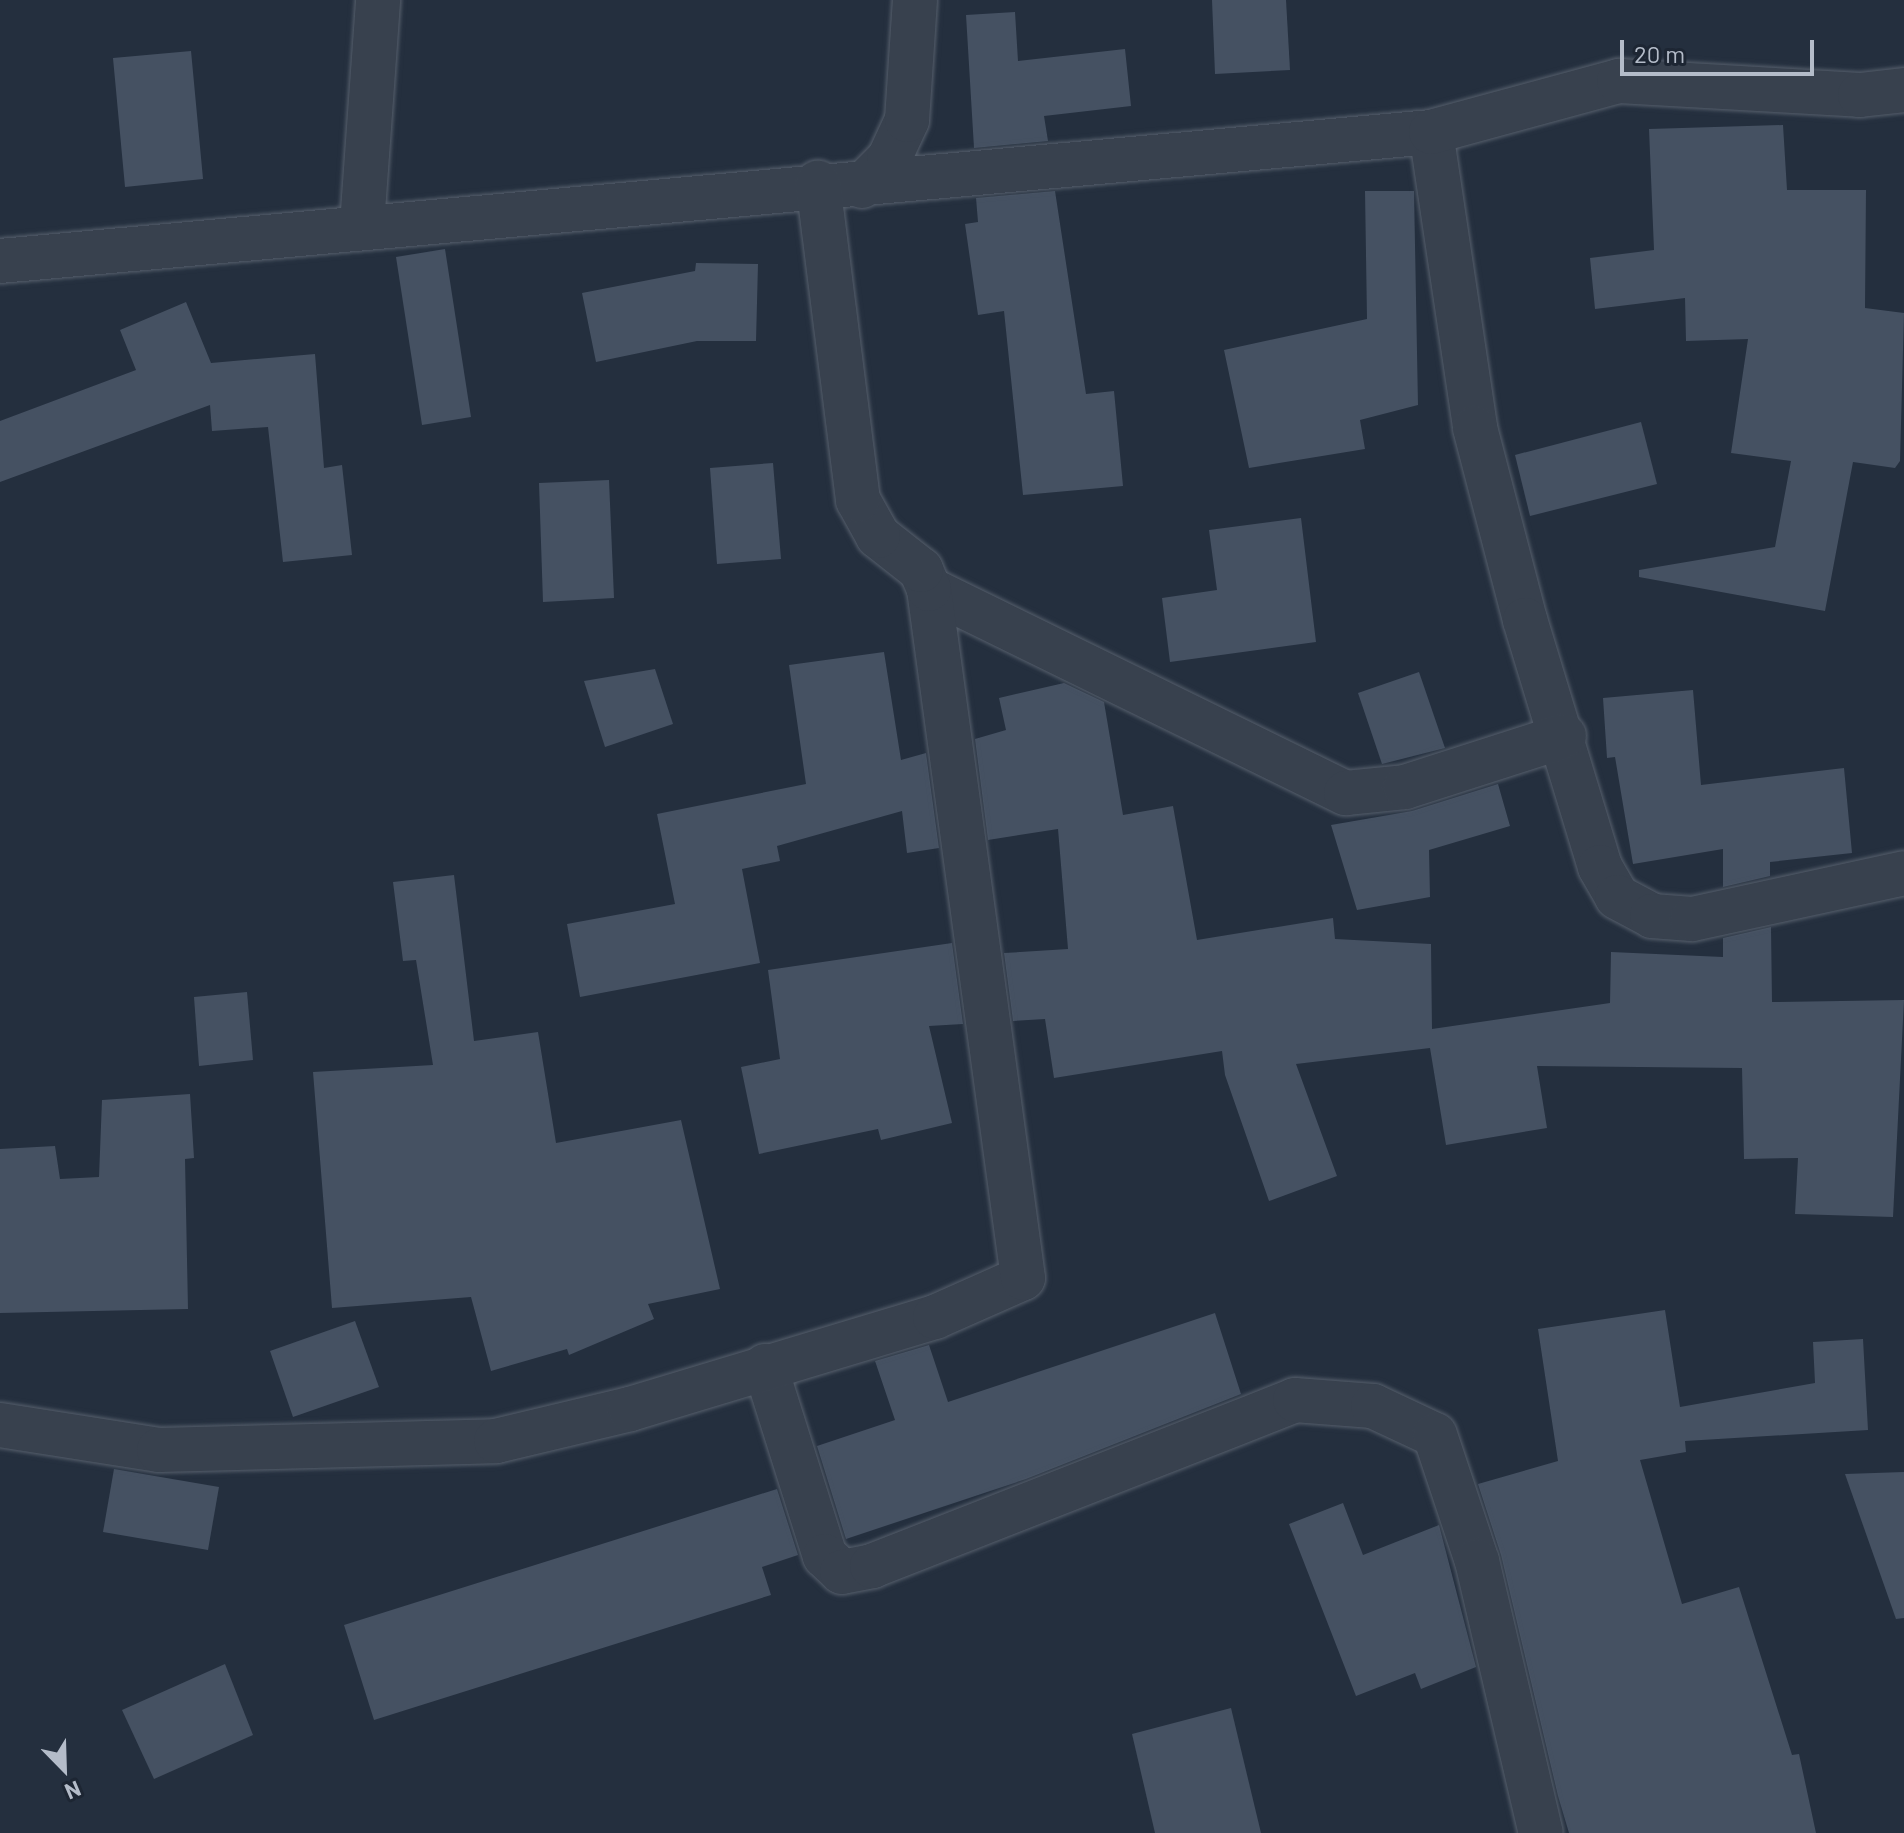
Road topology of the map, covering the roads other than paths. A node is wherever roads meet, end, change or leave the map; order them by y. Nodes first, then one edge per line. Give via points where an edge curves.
1 (378, 0) edge
2 (915, 0) edge
3 (1904, 90) edge
4 (1431, 132) junction
5 (818, 183) junction
6 (862, 186) junction
7 (362, 225) junction
8 (0, 261) edge
9 (929, 589) junction
10 (1564, 736) junction
11 (1904, 873) edge
12 (765, 1366) junction
13 (0, 1425) edge
14 (1541, 1833) edge

1 - 7 street
2 - 6 street via 907,120 889,159
3 - 4 street via 1860,95 1619,81
4 - 6 street
4 - 10 street via 1475,428 1525,620
5 - 6 street
5 - 7 street
5 - 9 street via 858,500 878,536 921,570
7 - 8 street
9 - 10 street via 1346,793 1405,787
9 - 12 street via 1023,1278 935,1317
10 - 11 street via 1600,867 1617,897 1652,916 1692,919
12 - 13 street via 630,1409 496,1441 159,1450
12 - 14 street via 825,1556 842,1572 872,1566 1295,1400 1373,1406 1435,1435 1477,1561

